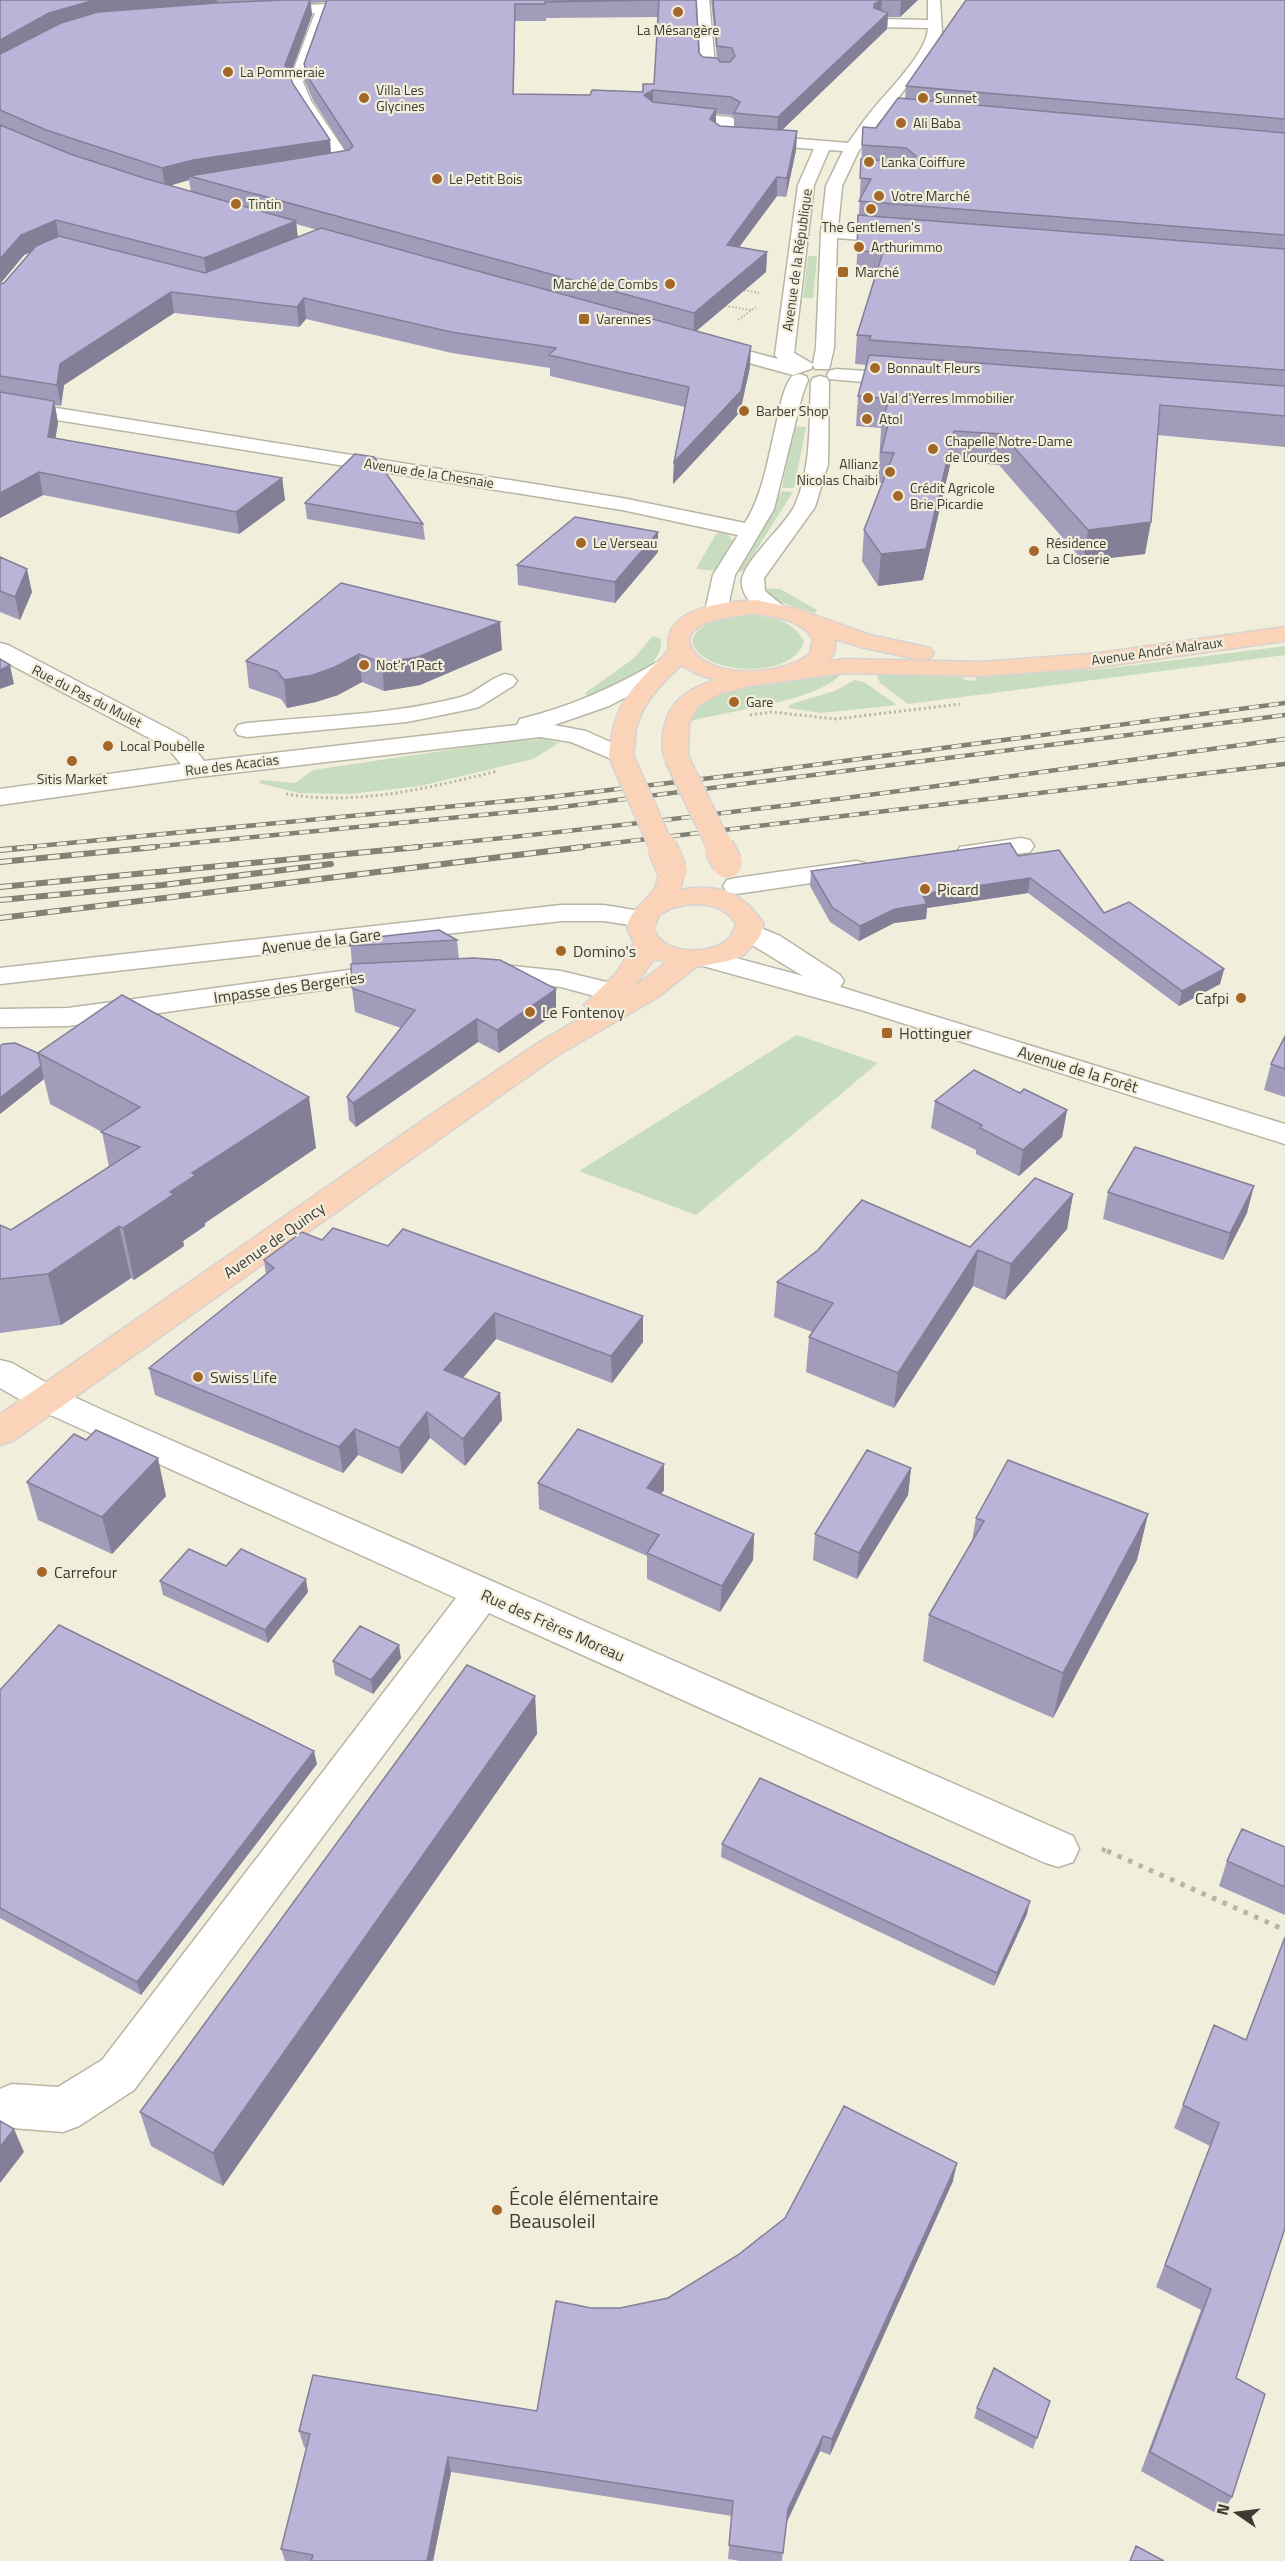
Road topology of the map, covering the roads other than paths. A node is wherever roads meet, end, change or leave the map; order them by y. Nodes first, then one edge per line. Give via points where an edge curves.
1 (703, 0) edge
2 (934, 0) edge
3 (380, 3) edge
4 (323, 8) junction
5 (254, 12) edge
6 (880, 22) edge
7 (933, 24) junction
8 (725, 74) edge
9 (653, 114) edge
10 (876, 114) junction
11 (942, 120) edge
12 (823, 146) junction
13 (853, 148) junction
14 (300, 170) edge
15 (838, 176) junction
16 (860, 178) edge
17 (829, 232) junction
18 (922, 240) edge
19 (690, 341) edge
20 (812, 373) junction
21 (923, 381) edge
22 (0, 405) edge
23 (751, 531) junction
24 (777, 610) junction
25 (716, 611) junction
26 (813, 624) junction
27 (1285, 634) edge
28 (0, 650) edge
29 (674, 658) junction
30 (1028, 664) junction
31 (800, 671) junction
32 (753, 678) junction
33 (505, 681) dead end
34 (247, 730) dead end
35 (465, 737) junction
36 (621, 756) junction
37 (198, 769) junction
38 (0, 797) edge
39 (1021, 846) dead end
40 (941, 857) edge
41 (884, 865) edge
42 (738, 898) junction
43 (647, 923) junction
44 (698, 958) junction
45 (458, 972) edge
46 (423, 973) edge
47 (0, 976) edge
48 (613, 992) junction
49 (871, 1004) junction
50 (0, 1018) edge
51 (548, 1049) junction
52 (1285, 1134) edge
53 (0, 1372) edge
54 (47, 1399) junction
55 (0, 1432) edge
56 (482, 1593) junction
57 (1058, 1850) road end
58 (12, 2106) dead end

1 - 8 street via 708,69 724,69
2 - 7 street, Avenue de la République
3 - 4 street
4 - 5 street
4 - 14 street via 296,82 345,163
6 - 7 street
7 - 10 street, Avenue de la République via 935,32 927,51
9 - 12 street via 730,121 720,137
10 - 11 street
10 - 13 street, Avenue de la République
12 - 13 street
12 - 20 street, Avenue de la République via 806,185 783,355
13 - 15 street, Avenue de la République
15 - 16 street
15 - 17 street, Avenue de la République
17 - 18 street
17 - 20 street, Avenue de la République via 825,348
19 - 20 street
20 - 21 street
20 - 23 street, Avenue de la République via 792,396 764,509
20 - 24 street, Avenue de la République via 818,464 805,507 753,578 754,593
22 - 23 street, Avenue de la Chesnaie via 622,504
23 - 25 street, Avenue de la République via 724,575
24 - 25 main road
24 - 26 main road
25 - 29 main road via 685,628
26 - 30 main road via 911,651
26 - 31 main road via 825,644 822,654
27 - 30 main road, Avenue André Malraux via 1100,660
28 - 37 street, Rue du Pas du Mulet via 177,742
29 - 32 main road via 729,676
29 - 35 street, Rue des Acacias via 638,685 586,707
29 - 36 main road via 646,686 632,708 624,726
30 - 31 main road via 982,669 844,666
31 - 32 main road
32 - 42 main road, bridge via 723,684 690,699 676,720 674,736 676,757
33 - 34 street via 471,702 407,715
35 - 36 street, Rue des Acacias via 558,732
35 - 37 street, Rue des Acacias
36 - 43 main road, Avenue de Quincy, bridge via 672,870 668,889
37 - 38 street, Rue des Acacias
39 - 40 street
41 - 42 street
42 - 43 main road via 730,902 696,895 663,901
42 - 44 main road, Avenue de Quincy via 744,940 735,948
42 - 49 street, Avenue de la Forêt via 768,939 802,965
43 - 44 main road via 673,955
43 - 47 street, Avenue de la Gare via 604,913 561,914
43 - 48 main road, Avenue de Quincy via 641,962
44 - 49 street, Avenue de la Forêt
44 - 51 main road, Avenue de Quincy
45 - 48 street via 476,970 561,979
46 - 50 street, Impasse des Bergeries via 364,976 68,1017
48 - 51 main road, Avenue de Quincy
49 - 52 street, Avenue de la Forêt
51 - 54 main road, Avenue de Quincy
53 - 54 street, Rue des Frères Moreau
54 - 55 main road, Avenue de Quincy
54 - 56 street, Rue des Frères Moreau
56 - 57 street, Rue des Frères Moreau
56 - 58 street via 118,2075 63,2110

